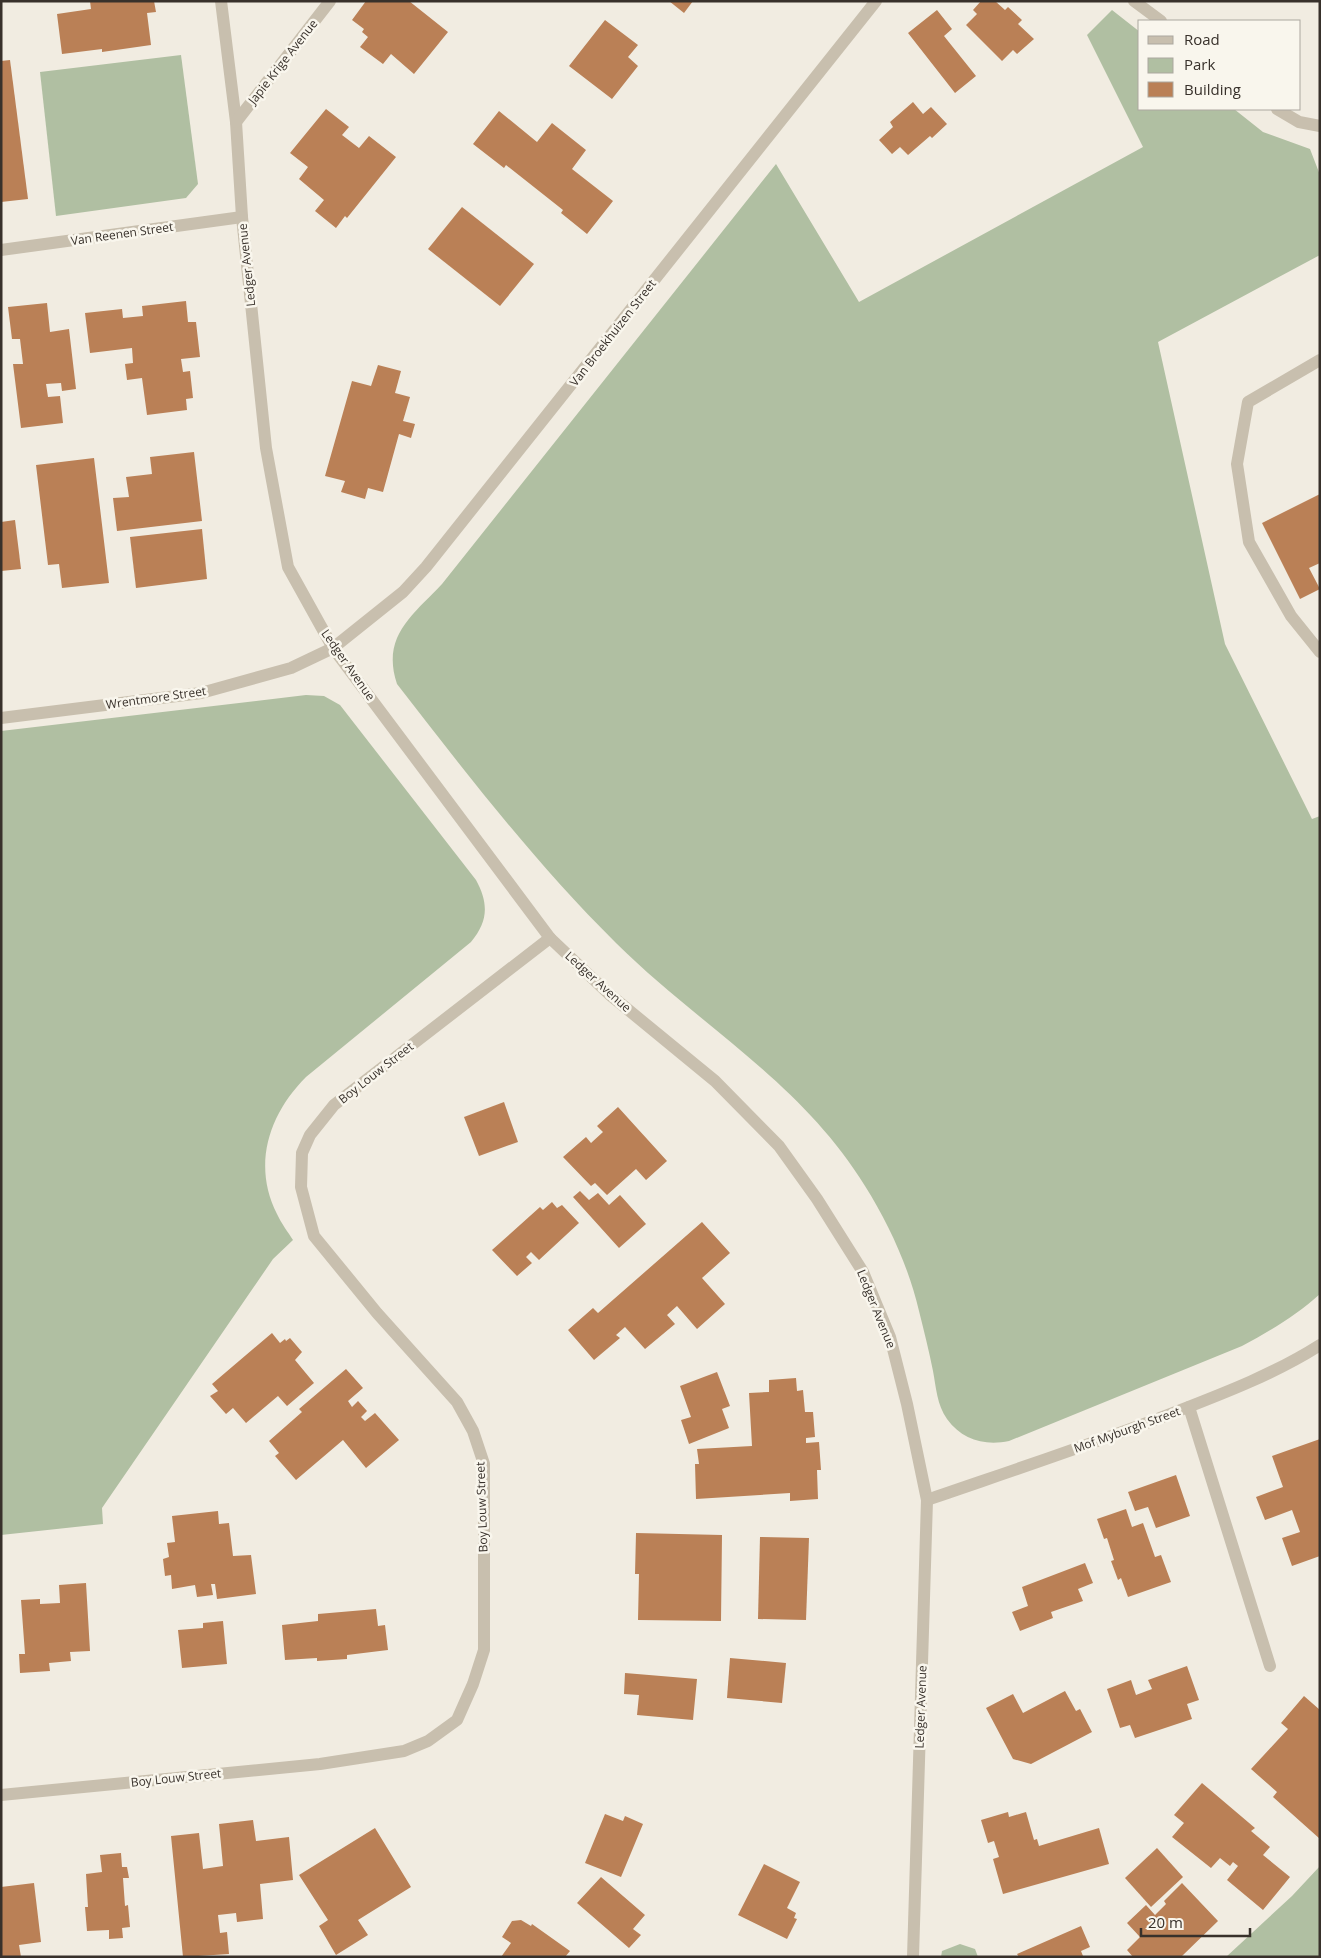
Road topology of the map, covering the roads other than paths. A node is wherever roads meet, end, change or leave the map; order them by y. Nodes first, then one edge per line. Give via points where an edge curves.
1 (221, 1) edge
2 (330, 1) edge
3 (876, 1) edge
4 (1134, 1) edge
5 (1160, 20) edge
6 (1279, 110) edge
7 (236, 122) junction
8 (1320, 126) edge
9 (242, 217) junction
10 (1, 250) edge
11 (1320, 360) edge
12 (333, 648) junction
13 (1320, 652) edge
14 (1, 718) edge
15 (550, 938) junction
16 (1320, 1345) edge
17 (1189, 1407) junction
18 (927, 1500) junction
19 (1270, 1666) dead end
20 (1, 1795) edge
21 (913, 1957) edge

1 - 7 street, Ledger Avenue
2 - 7 street, Japie Krige Avenue
3 - 12 street, Van Broekhuizen Street via 426,568 403,592
4 - 5 street
6 - 8 street via 1299,122
7 - 9 street, Ledger Avenue
9 - 10 street, Van Reenen Street
9 - 12 street, Ledger Avenue via 266,448 282,539 288,567
11 - 13 street via 1248,402 1237,464 1249,542 1291,616
12 - 14 street, Wrentmore Street via 291,668 201,693
12 - 15 street, Ledger Avenue
15 - 18 street, Ledger Avenue via 609,994 715,1081 778,1146 818,1198 863,1272 890,1337
15 - 20 street, Boy Louw Street via 334,1105 310,1135 302,1153 300,1187 314,1236 377,1313 457,1402 473,1431 484,1464 484,1650 457,1720 428,1741 404,1751 320,1764
16 - 17 street, Mof Myburgh Street via 1258,1379
17 - 18 street, Mof Myburgh Street
17 - 19 street
18 - 21 street, Ledger Avenue

